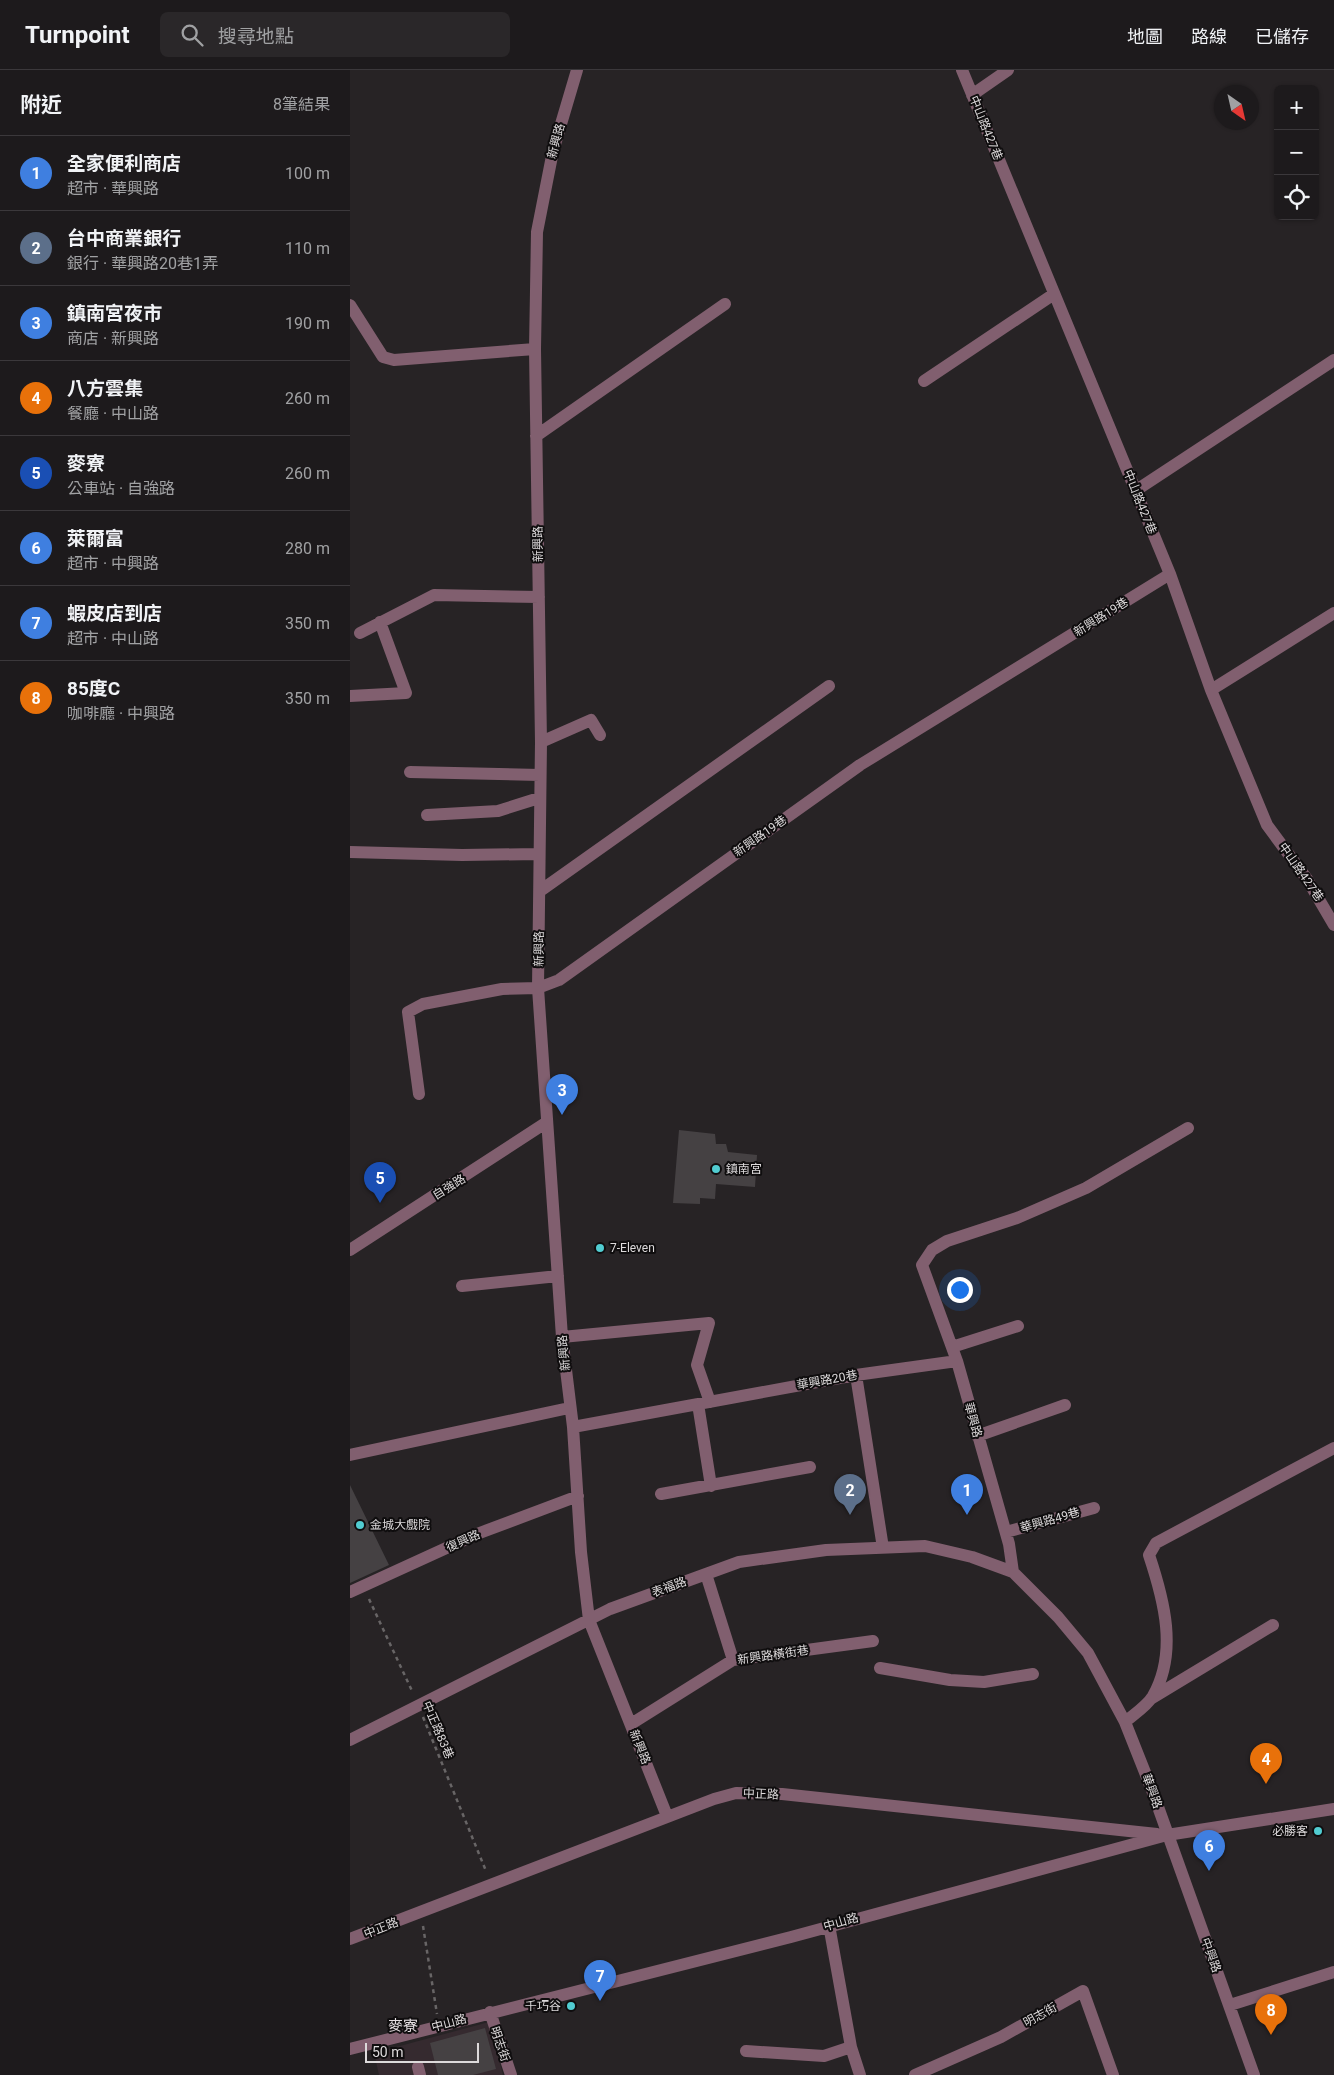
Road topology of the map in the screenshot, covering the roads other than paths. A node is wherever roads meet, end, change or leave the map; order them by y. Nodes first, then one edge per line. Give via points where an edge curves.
1 (577, 70) edge
2 (962, 70) edge
3 (1008, 70) edge
4 (972, 95) junction
5 (1054, 294) junction
6 (725, 304) dead end
7 (350, 305) edge
8 (535, 349) junction
9 (1334, 360) edge
10 (924, 381) dead end
11 (536, 436) junction
12 (1135, 490) junction
13 (1170, 574) junction
14 (539, 597) junction
15 (1334, 613) edge
16 (380, 622) junction
17 (360, 632) dead end
18 (829, 686) dead end
19 (1211, 690) junction
20 (350, 696) edge
21 (600, 735) dead end
22 (541, 742) junction
23 (410, 772) dead end
24 (540, 775) junction
25 (539, 798) junction
26 (427, 815) dead end
27 (350, 852) edge
28 (538, 854) junction
29 (540, 891) junction
30 (1332, 917) edge
31 (538, 988) junction
32 (419, 1094) dead end
33 (547, 1122) junction
34 (1188, 1128) dead end
35 (350, 1250) edge
36 (558, 1276) junction
37 (462, 1286) dead end
38 (1018, 1326) dead end
39 (562, 1337) junction
40 (952, 1347) junction
41 (957, 1361) junction
42 (856, 1375) junction
43 (704, 1403) junction
44 (1065, 1405) dead end
45 (569, 1408) junction
46 (573, 1427) junction
47 (977, 1436) junction
48 (1334, 1448) edge
49 (350, 1455) edge
50 (810, 1467) dead end
51 (711, 1486) junction
52 (661, 1494) dead end
53 (578, 1496) junction
54 (1094, 1508) dead end
55 (1006, 1532) junction
56 (883, 1548) junction
57 (1013, 1572) junction
58 (706, 1574) junction
59 (350, 1592) edge
60 (589, 1620) junction
61 (1273, 1626) dead end
62 (874, 1641) dead end
63 (733, 1660) junction
64 (880, 1668) dead end
65 (1033, 1674) dead end
66 (1152, 1698) junction
67 (1125, 1722) junction
68 (630, 1724) junction
69 (350, 1740) edge
70 (1334, 1809) edge
71 (667, 1816) junction
72 (1167, 1834) junction
73 (829, 1925) junction
74 (350, 1939) edge
75 (1334, 1972) edge
76 (1230, 2006) junction
77 (490, 2012) junction
78 (851, 2047) junction
79 (350, 2049) edge
80 (746, 2051) dead end
81 (511, 2075) edge
82 (860, 2075) edge
83 (915, 2075) edge
84 (1113, 2075) edge
85 (1254, 2075) edge

1 - 8 street, 新興路 via 553,151 537,232
2 - 4 street, 中山路427巷
3 - 4 street
4 - 5 street, 中山路427巷
5 - 10 street
5 - 12 street, 中山路427巷
6 - 11 street
7 - 8 street via 383,357 394,360
8 - 11 street, 新興路
9 - 12 street
11 - 14 street, 新興路
12 - 13 street, 中山路427巷
13 - 19 street, 中山路427巷
13 - 31 street, 新興路19巷 via 860,765 559,980
14 - 16 street via 434,595
14 - 22 street, 新興路
15 - 19 street
16 - 17 street
16 - 20 street via 406,693
18 - 29 street
19 - 30 street, 中山路427巷 via 1266,824
21 - 22 street via 591,720
22 - 24 street, 新興路
23 - 24 street
24 - 25 street, 新興路
25 - 26 street via 498,811
25 - 28 street, 新興路
27 - 28 street
28 - 29 street, 新興路
29 - 31 street, 新興路
31 - 32 street, 新興路19巷 via 502,989 423,1004 408,1012
31 - 33 street, 新興路
33 - 35 street, 自強路
33 - 36 street, 新興路
34 - 40 street, 華興路 via 1086,1188 1017,1218 947,1241 932,1250 922,1265
36 - 37 street
36 - 39 street, 新興路
38 - 40 street
39 - 43 street via 709,1323 697,1365
39 - 45 street, 新興路
40 - 41 street, 華興路
41 - 42 street, 華興路20巷
41 - 47 street, 華興路
42 - 43 street, 華興路20巷
42 - 56 street
43 - 46 street, 華興路20巷
43 - 51 street
44 - 47 street
45 - 46 street, 新興路
45 - 49 street
46 - 53 street, 新興路
47 - 55 street, 華興路
48 - 66 street via 1156,1543 1150,1555 1166,1621 1168,1649 1163,1673
50 - 51 street
51 - 52 street
53 - 59 street, 復興路 via 477,1534
53 - 60 street, 新興路
54 - 55 street, 華興路49巷
55 - 57 street, 華興路
56 - 57 street, 表福路 via 925,1546 972,1556
56 - 58 street, 表福路 via 826,1550 739,1562
57 - 67 street, 華興路 via 1058,1617 1088,1654
58 - 60 street, 表福路 via 610,1609
58 - 63 street
60 - 68 street, 新興路
60 - 69 street, 表福路
61 - 66 street
62 - 63 street, 新興路橫街巷
63 - 68 street, 新興路橫街巷
64 - 65 street via 950,1680 984,1682
66 - 67 street
67 - 72 street, 華興路
68 - 71 street, 新興路
70 - 72 street, 中山路
71 - 72 street, 中正路 via 736,1793 782,1794
71 - 74 street, 中正路
72 - 73 street, 中山路
72 - 76 street, 中興路
73 - 77 street, 中山路
73 - 78 street
75 - 76 street
76 - 85 street, 中興路
77 - 79 street, 中山路
77 - 81 street, 明志街
78 - 80 street via 824,2056
78 - 82 street
83 - 84 street, 明志街 via 1001,2037 1083,1991

